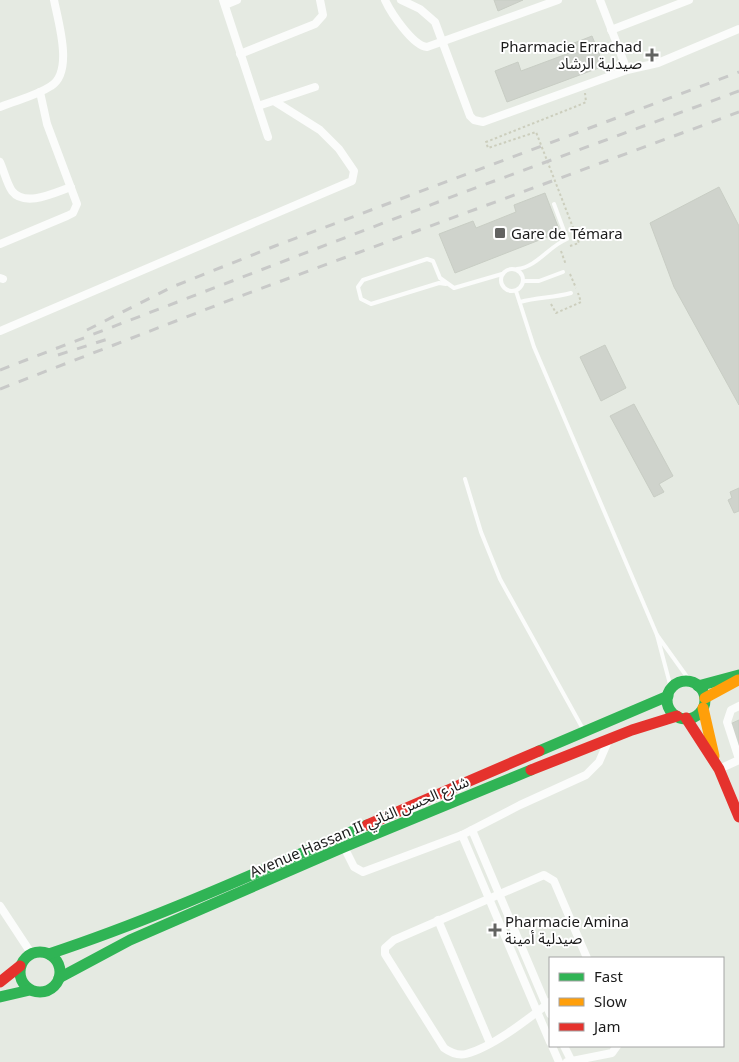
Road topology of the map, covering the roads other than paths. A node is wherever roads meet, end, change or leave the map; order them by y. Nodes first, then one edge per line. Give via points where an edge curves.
1 (54, 0) edge
2 (237, 0) edge
3 (320, 0) edge
4 (385, 0) edge
5 (401, 0) edge
6 (558, 0) edge
7 (600, 0) edge
8 (689, 0) edge
9 (224, 2) edge
10 (739, 29) edge
11 (611, 30) junction
12 (442, 42) junction
13 (240, 54) junction
14 (626, 70) junction
15 (315, 88) dead end
16 (40, 92) junction
17 (274, 101) junction
18 (258, 106) junction
19 (0, 107) edge
20 (268, 137) dead end
21 (0, 162) edge
22 (10, 185) junction
23 (71, 187) junction
24 (0, 188) edge
25 (554, 204) dead end
26 (0, 244) edge
27 (517, 269) junction
28 (563, 272) dead end
29 (502, 274) junction
30 (524, 281) junction
31 (446, 284) junction
32 (516, 291) junction
33 (571, 293) dead end
34 (520, 302) junction
35 (0, 331) edge
36 (465, 479) dead end
37 (657, 635) junction
38 (739, 675) edge
39 (739, 679) edge
40 (694, 684) junction
41 (670, 692) junction
42 (704, 703) junction
43 (739, 706) edge
44 (681, 717) junction
45 (584, 731) junction
46 (609, 739) junction
47 (739, 760) edge
48 (718, 767) junction
49 (739, 817) edge
50 (472, 830) junction
51 (462, 835) junction
52 (344, 847) junction
53 (499, 894) junction
54 (489, 898) junction
55 (0, 906) edge
56 (438, 920) junction
57 (31, 953) junction
58 (49, 954) junction
59 (587, 957) edge
60 (20, 966) junction
61 (60, 978) junction
62 (0, 982) edge
63 (30, 990) junction
64 (0, 997) edge
65 (548, 1004) edge
66 (536, 1012) junction
67 (549, 1040) edge
68 (490, 1043) junction
69 (552, 1047) edge
70 (564, 1047) edge
71 (616, 1047) edge
72 (612, 1053) junction
73 (569, 1061) edge
74 (559, 1062) edge
75 (616, 1062) edge

1 - 16 street via 63,50 62,71 54,85
2 - 9 street
3 - 13 street via 323,15 315,24
4 - 12 street via 417,44 426,48
5 - 12 street via 432,18
6 - 12 street
7 - 11 street
8 - 11 street
9 - 13 street
10 - 14 street via 658,63
11 - 14 street
12 - 14 street via 470,116 478,121 488,122
13 - 18 street
15 - 17 street
16 - 19 street
16 - 23 street via 47,124
17 - 18 street
17 - 35 street via 329,139 354,171 352,181
18 - 20 street
21 - 22 street
22 - 23 street via 12,192 22,198 35,198
22 - 24 street
23 - 26 street via 77,204 73,212
25 - 27 lane via 567,239 556,243 540,259
27 - 29 lane via 506,270
27 - 30 lane
28 - 30 lane via 538,281
29 - 31 lane via 458,287
29 - 32 lane via 502,285
30 - 32 lane
31 - 31 lane via 440,278 434,261 427,259 363,280 358,287 361,299 371,304 439,283
32 - 34 lane
33 - 34 lane via 549,299 538,296
34 - 37 lane via 534,347
36 - 45 lane via 500,579
37 - 40 lane
37 - 41 lane
38 - 40 main road, Avenue Hassan II شارع الحسن الثاني
39 - 42 main road, Avenue Hassan II شارع الحسن الثاني
40 - 41 main road, Avenue Hassan II شارع الحسن الثاني via 683,681
40 - 42 main road
41 - 44 main road via 669,708
41 - 45 main road, Avenue Hassan II شارع الحسن الثاني
42 - 44 main road, Avenue Hassan II شارع الحسن الثاني via 696,716
42 - 48 main road
43 - 47 street via 731,710 727,722
44 - 46 main road, Avenue Hassan II شارع الحسن الثاني
44 - 48 main road
45 - 58 main road, Avenue Hassan II شارع الحسن الثاني via 193,900
46 - 50 street via 599,762 586,775
46 - 52 main road, Avenue Hassan II شارع الحسن الثاني
47 - 48 street
48 - 49 main road
50 - 51 street
50 - 53 street
51 - 52 street via 363,872 354,866
51 - 54 street
52 - 61 main road, Avenue Hassan II شارع الحسن الثاني via 130,940
53 - 54 street
53 - 59 street via 540,876 552,878
53 - 65 street
54 - 56 street
54 - 66 street
55 - 57 street
56 - 68 street
56 - 68 street via 390,942 385,954 444,1048 454,1054 466,1054
57 - 58 main road
57 - 60 main road
58 - 61 main road via 56,960
60 - 62 main road
60 - 63 main road via 19,976
61 - 63 main road via 48,992
63 - 64 main road
65 - 66 street
66 - 67 street
66 - 68 street
69 - 74 street
70 - 73 street
71 - 72 street
72 - 73 street
72 - 75 street

